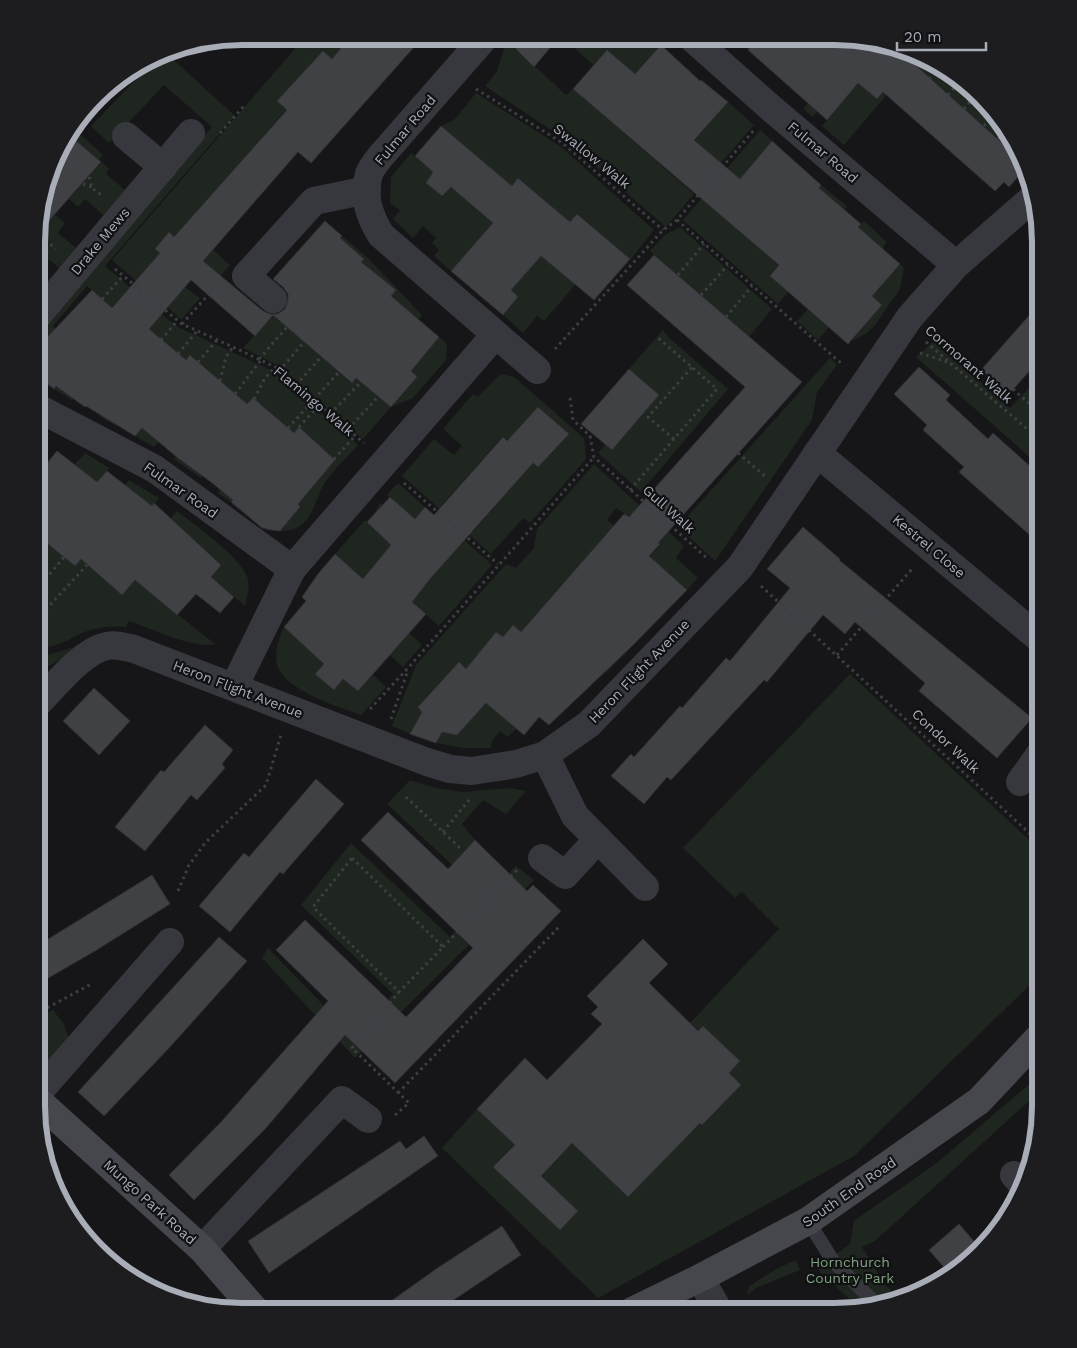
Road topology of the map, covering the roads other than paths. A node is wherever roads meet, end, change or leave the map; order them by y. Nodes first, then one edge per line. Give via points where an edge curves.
1 (477, 45) edge
2 (703, 45) edge
3 (191, 133) dead end
4 (126, 136) dead end
5 (163, 168) junction
6 (367, 190) junction
7 (1028, 202) edge
8 (956, 265) junction
9 (273, 298) dead end
10 (45, 307) edge
11 (495, 335) junction
12 (537, 370) road end
13 (45, 412) edge
14 (817, 452) junction
15 (292, 569) junction
16 (1032, 633) edge
17 (234, 687) junction
18 (45, 696) edge
19 (545, 755) junction
20 (1032, 765) edge
21 (1020, 782) dead end
22 (598, 839) junction
23 (531, 863) road end
24 (645, 886) dead end
25 (170, 942) dead end
26 (1032, 1044) edge
27 (45, 1085) edge
28 (45, 1107) edge
29 (368, 1119) road end
30 (808, 1222) junction
31 (202, 1249) junction
32 (700, 1278) junction
33 (871, 1299) edge
34 (249, 1303) edge
35 (648, 1303) edge
36 (714, 1303) edge

1 - 6 street, Fulmar Road via 380,157 370,173
2 - 8 street, Fulmar Road via 772,109
3 - 5 street, Drake Mews
4 - 5 street
5 - 10 street, Drake Mews
6 - 9 street via 314,201 246,276
6 - 11 street, Fulmar Road via 367,206 381,235
7 - 8 street, Heron Flight Avenue
8 - 14 street, Heron Flight Avenue via 905,324
11 - 12 street, Fulmar Road
11 - 15 street
13 - 15 street, Fulmar Road via 155,469
14 - 16 street, Kestrel Close
14 - 19 street, Heron Flight Avenue via 735,572 590,724
15 - 17 street
17 - 18 street, Heron Flight Avenue via 134,649 107,646 92,652
17 - 19 street, Heron Flight Avenue via 450,769 472,770 516,764
19 - 22 street via 575,816
20 - 21 street
22 - 23 street via 565,875
22 - 24 street
25 - 27 street
26 - 30 street, South End Road via 978,1101
28 - 31 street, Mungo Park Road
29 - 31 street via 342,1100
30 - 32 street, South End Road
30 - 33 lane via 833,1262
31 - 34 street, Mungo Park Road
32 - 35 street, South End Road
32 - 36 street

